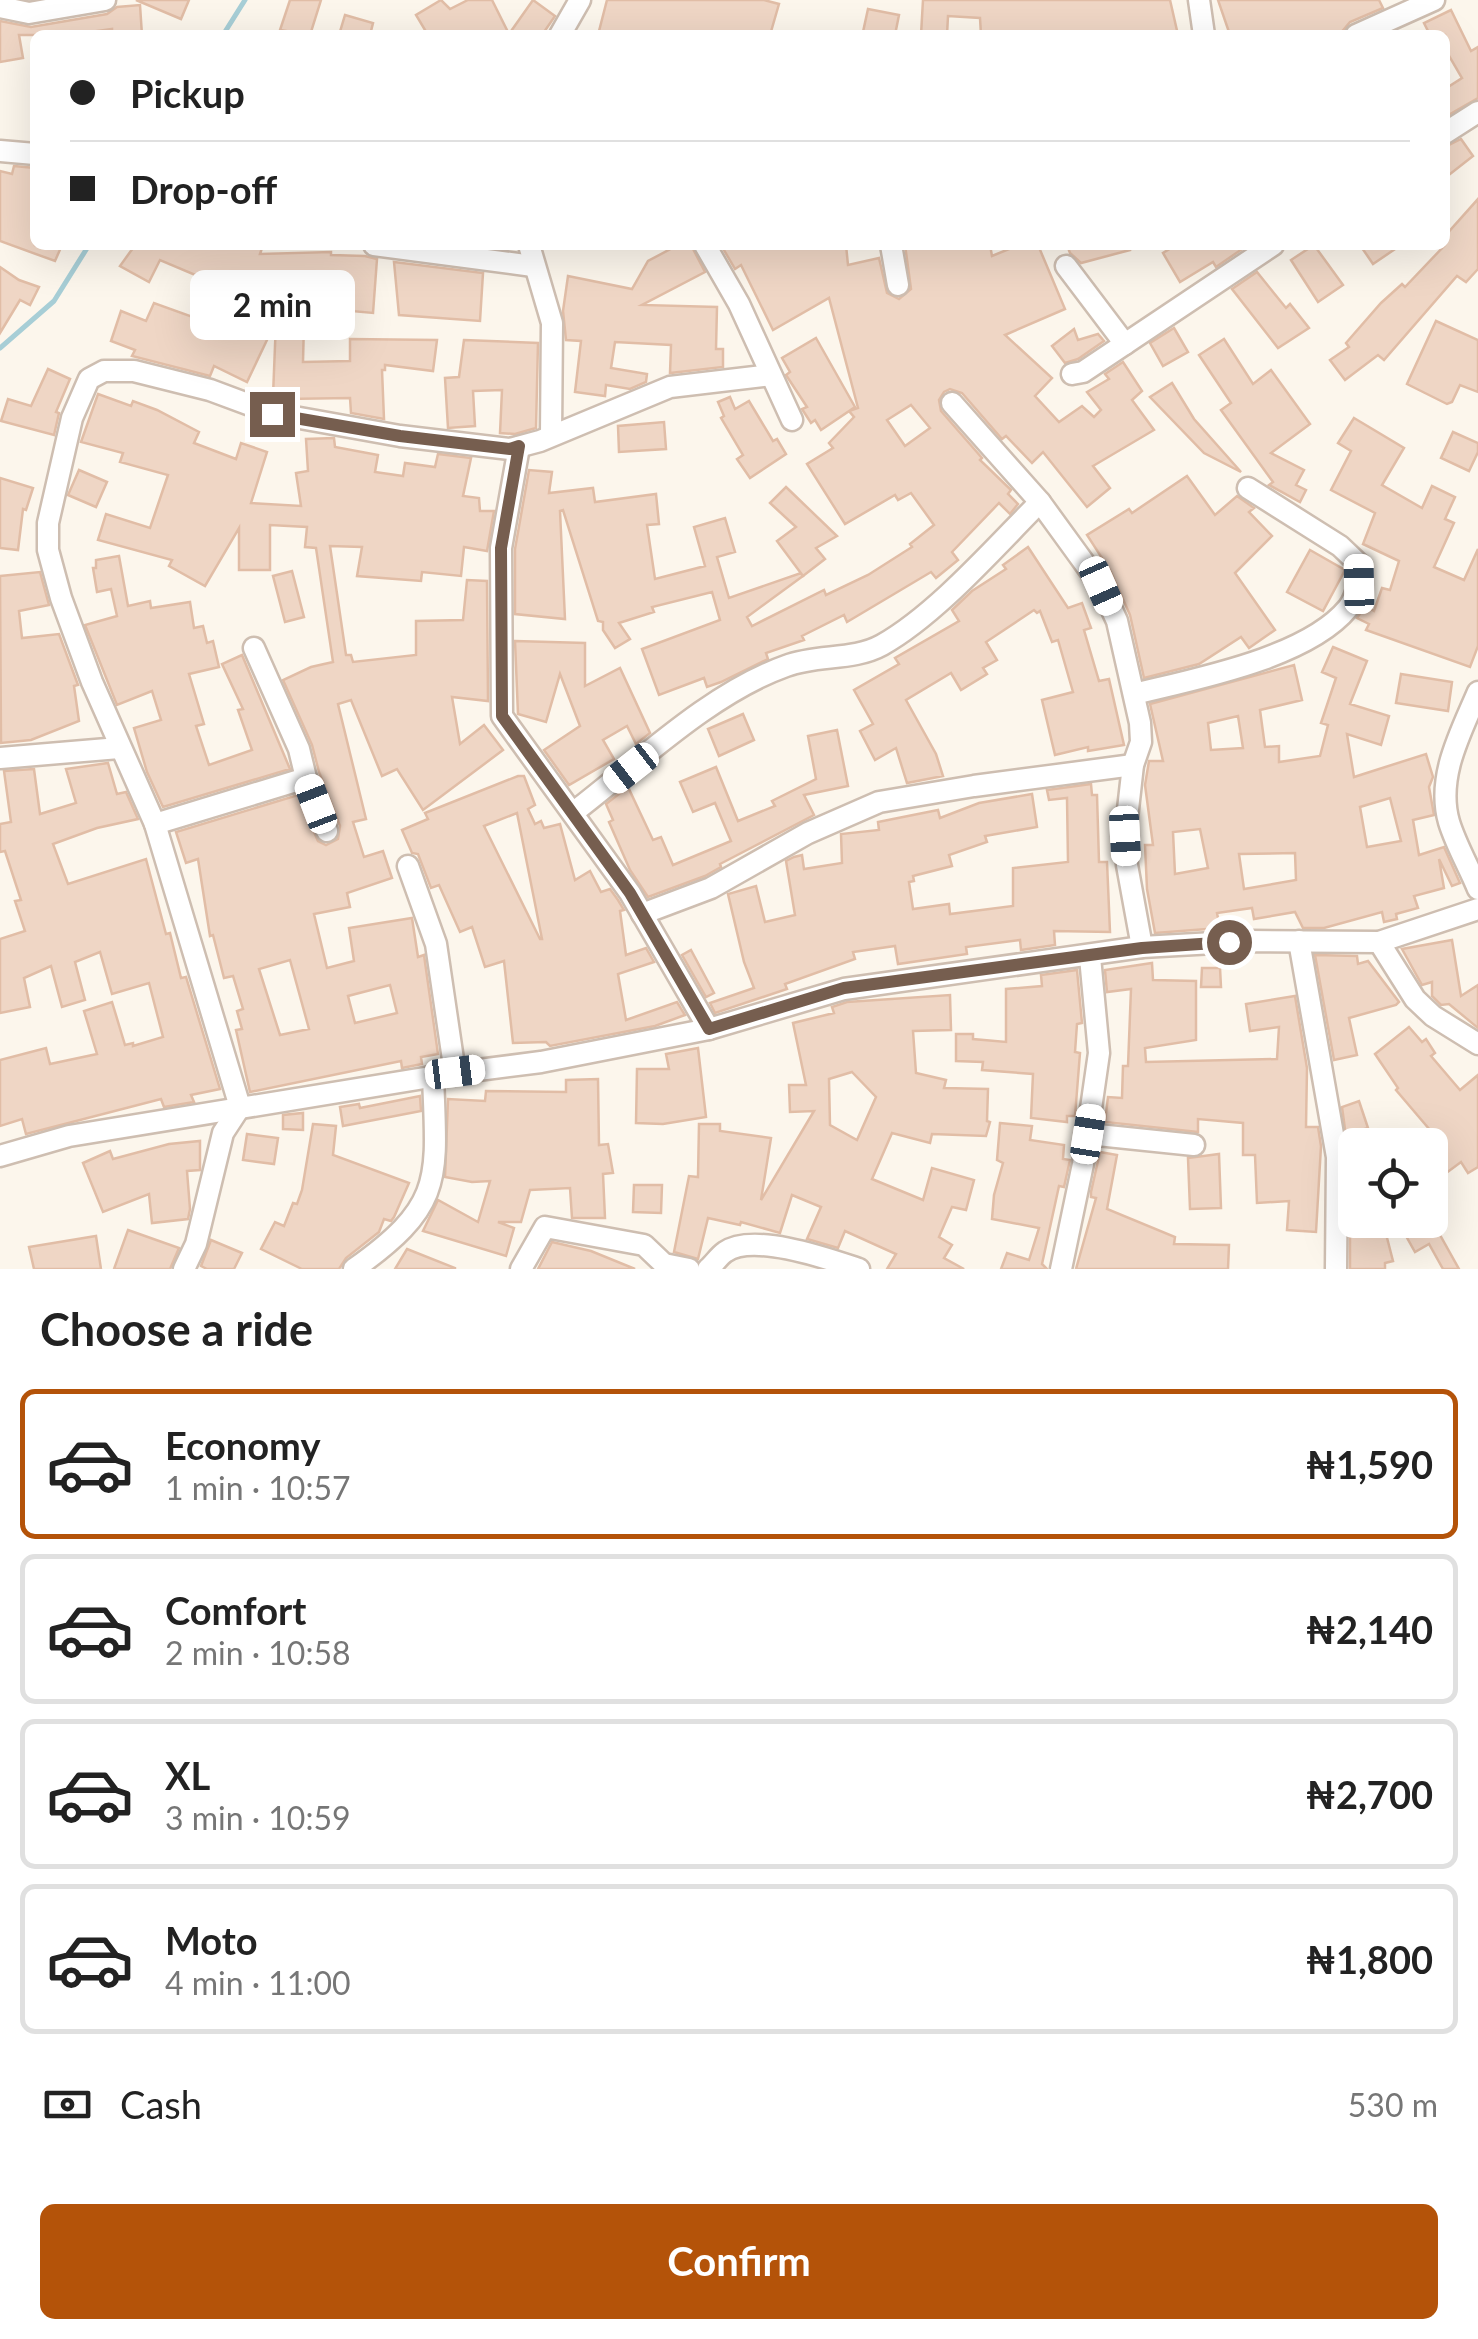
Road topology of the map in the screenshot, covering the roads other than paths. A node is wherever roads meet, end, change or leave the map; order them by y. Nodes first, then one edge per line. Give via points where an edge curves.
1 (105, 0) edge
2 (580, 0) edge
3 (1199, 0) edge
4 (1427, 1) edge
5 (0, 8) edge
6 (563, 30) edge
7 (1203, 30) edge
8 (1366, 30) edge
9 (1478, 112) edge
10 (1450, 130) edge
11 (0, 151) edge
12 (30, 154) edge
13 (412, 250) edge
14 (530, 250) edge
15 (708, 250) edge
16 (892, 250) edge
17 (1266, 250) edge
18 (534, 266) junction
19 (1066, 266) dead end
20 (898, 285) dead end
21 (1125, 344) junction
22 (1072, 374) dead end
23 (771, 375) junction
24 (952, 404) dead end
25 (792, 420) dead end
26 (551, 434) junction
27 (519, 446) junction
28 (1248, 488) dead end
29 (1040, 502) junction
30 (254, 648) dead end
31 (1478, 692) edge
32 (1134, 694) junction
33 (1468, 733) edge
34 (119, 748) junction
35 (0, 758) edge
36 (1133, 766) junction
37 (306, 778) junction
38 (574, 812) junction
39 (155, 824) junction
40 (326, 832) dead end
41 (408, 866) dead end
42 (1478, 889) edge
43 (1478, 908) edge
44 (642, 914) junction
45 (1299, 940) junction
46 (1379, 942) junction
47 (1142, 948) junction
48 (1090, 956) junction
49 (709, 1029) junction
50 (1478, 1044) edge
51 (455, 1072) junction
52 (433, 1076) junction
53 (240, 1106) junction
54 (1088, 1134) junction
55 (1194, 1145) dead end
56 (0, 1156) edge
57 (184, 1269) edge
58 (355, 1269) edge
59 (520, 1269) edge
60 (689, 1269) edge
61 (708, 1269) edge
62 (859, 1269) edge
63 (1061, 1269) edge
64 (1336, 1269) edge

1 - 5 street via 29,13
2 - 6 street
3 - 7 street
4 - 8 street
9 - 10 street
11 - 12 street
13 - 18 street
14 - 18 street
15 - 23 street
16 - 20 street
17 - 21 street
18 - 26 street via 552,323
19 - 21 street
21 - 22 street
23 - 25 street
23 - 26 street via 670,387
24 - 29 street
26 - 27 street
27 - 34 street via 400,436 272,414 134,372 89,379 72,418 48,550
27 - 38 street via 501,548 502,716
28 - 32 street via 1359,564 1350,606 1327,628 1283,650
29 - 32 street via 1101,586 1117,621
29 - 38 street via 923,616 882,645 784,666 718,701
30 - 37 street via 300,749
31 - 33 street
32 - 36 street via 1141,742
33 - 42 street via 1448,766 1449,821
34 - 35 street
34 - 39 street
36 - 44 street via 879,802 711,888
36 - 47 street via 1125,836
37 - 39 street
37 - 40 street
38 - 44 street
39 - 53 street
41 - 51 street via 436,944
43 - 46 street
44 - 49 street
45 - 46 street
45 - 47 street
45 - 64 street via 1336,1157
46 - 50 street via 1414,999
47 - 48 street
48 - 49 street via 844,988
48 - 54 street via 1099,1053
49 - 51 street
51 - 52 street
52 - 53 street
52 - 58 street via 431,1189 397,1236
53 - 56 street via 69,1136
53 - 57 street via 223,1133
54 - 55 street
54 - 63 street
59 - 60 street via 544,1227 644,1245 664,1264
61 - 62 street via 727,1250 744,1246 806,1252

